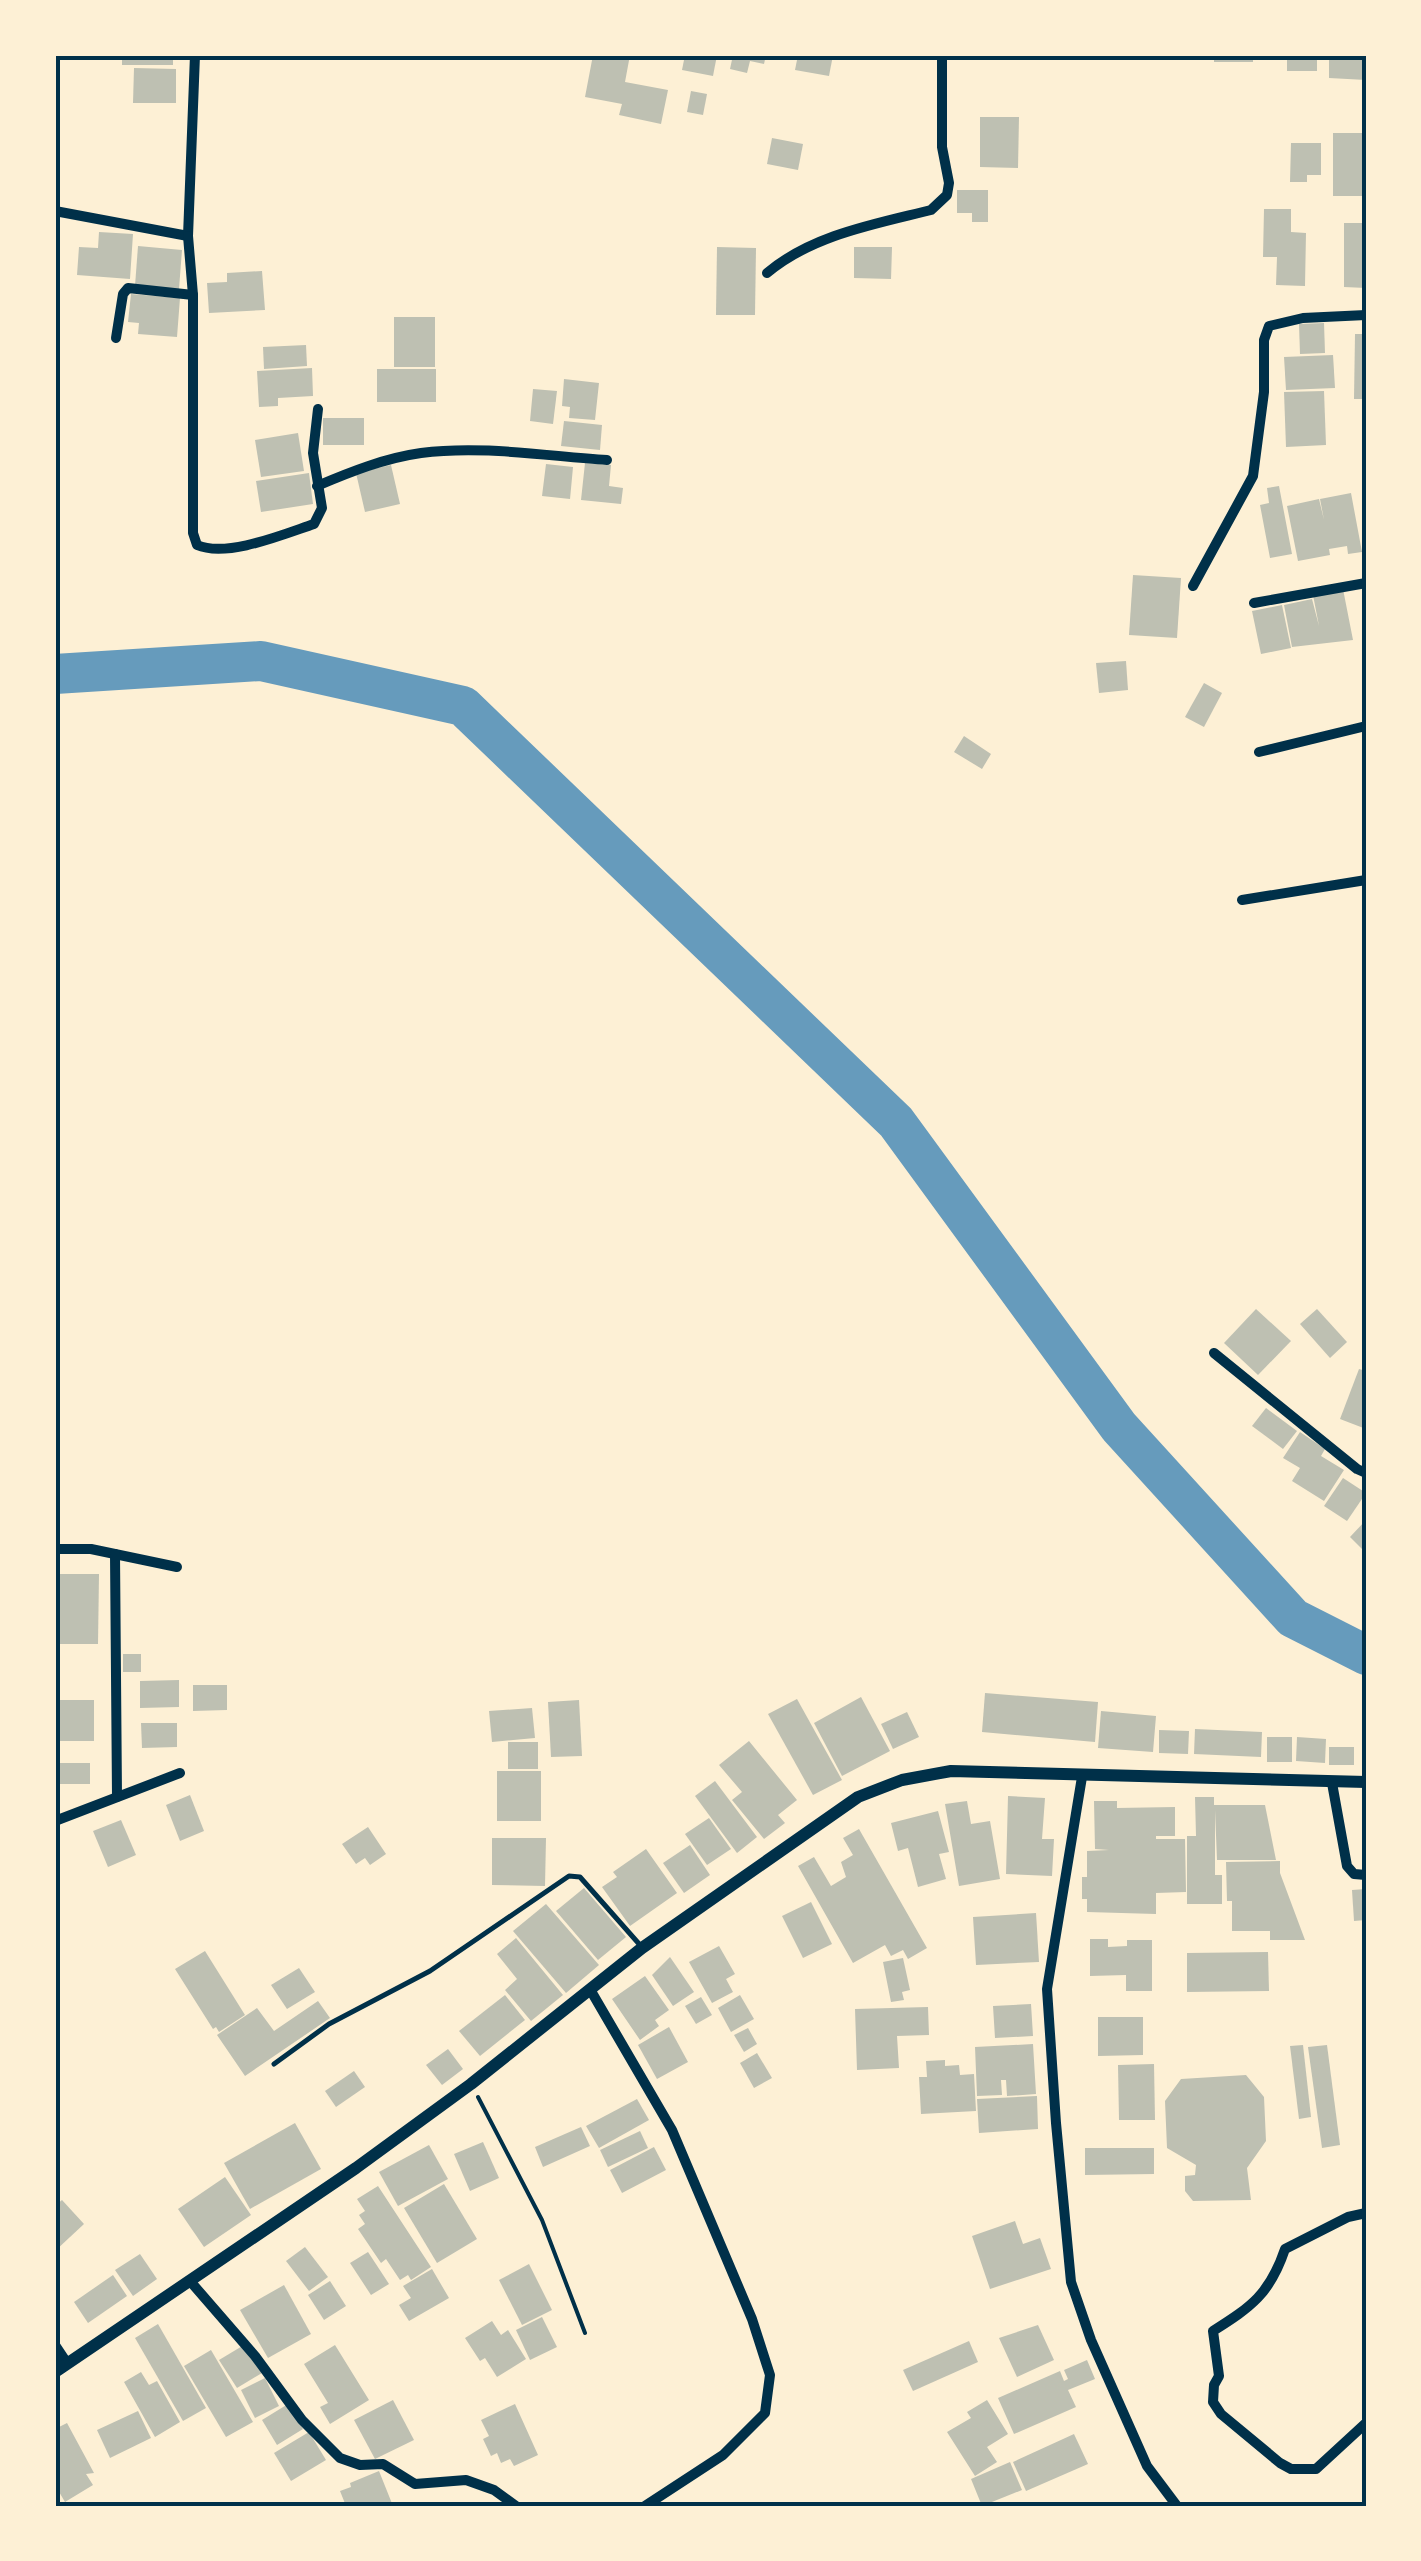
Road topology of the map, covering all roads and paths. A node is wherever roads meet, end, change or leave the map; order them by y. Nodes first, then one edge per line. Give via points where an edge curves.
1 (195, 55) edge
2 (942, 55) edge
3 (55, 211) edge
4 (188, 236) junction
5 (767, 272) dead end
6 (192, 295) junction
7 (1366, 316) edge
8 (116, 338) dead end
9 (318, 408) dead end
10 (607, 460) dead end
11 (317, 486) junction
12 (1366, 583) edge
13 (1193, 586) dead end
14 (1254, 602) dead end
15 (1366, 726) edge
16 (1259, 752) dead end
17 (1366, 880) edge
18 (1242, 900) dead end
19 (1214, 1353) dead end
20 (1366, 1473) edge
21 (55, 1549) edge
22 (115, 1554) junction
23 (176, 1567) dead end
24 (180, 1773) dead end
25 (1082, 1776) junction
26 (1332, 1782) junction
27 (1366, 1782) edge
28 (117, 1797) junction
29 (55, 1820) edge
30 (1366, 1875) edge
31 (642, 1948) junction
32 (592, 1990) junction
33 (274, 2064) dead end
34 (471, 2084) junction
35 (1366, 2213) edge
36 (190, 2281) junction
37 (585, 2333) dead end
38 (55, 2345) edge
39 (68, 2364) junction
40 (55, 2372) edge
41 (1366, 2423) edge
42 (516, 2506) edge
43 (645, 2506) edge
44 (1177, 2506) edge

1 - 4 street
2 - 5 street via 942,147 949,183 940,204 848,230
3 - 4 street
4 - 6 street
6 - 8 street via 128,288
6 - 11 street via 192,533 198,545 254,543 314,524 322,511
7 - 13 street via 1269,326 1253,476
9 - 11 street
10 - 11 street via 420,453
12 - 14 street
15 - 16 street
17 - 18 street
19 - 20 street
21 - 22 street
22 - 23 street
22 - 28 street
24 - 28 street
25 - 26 street
25 - 31 street via 951,1771 858,1796
25 - 44 street via 1047,1989 1072,2282 1147,2466
26 - 27 street
26 - 30 street via 1347,1866
28 - 29 street
31 - 32 street
31 - 33 lane via 580,1877 569,1876 430,1971 330,2024
32 - 34 street
32 - 43 street via 672,2130 770,2375 765,2413 723,2454
34 - 36 street
34 - 37 path via 542,2220
35 - 41 street via 1285,2249 1256,2304 1213,2331 1219,2376 1212,2392 1221,2414 1291,2468 1316,2469
36 - 39 street
36 - 42 street via 340,2458 383,2464 416,2484 466,2480
38 - 39 street
39 - 40 street

